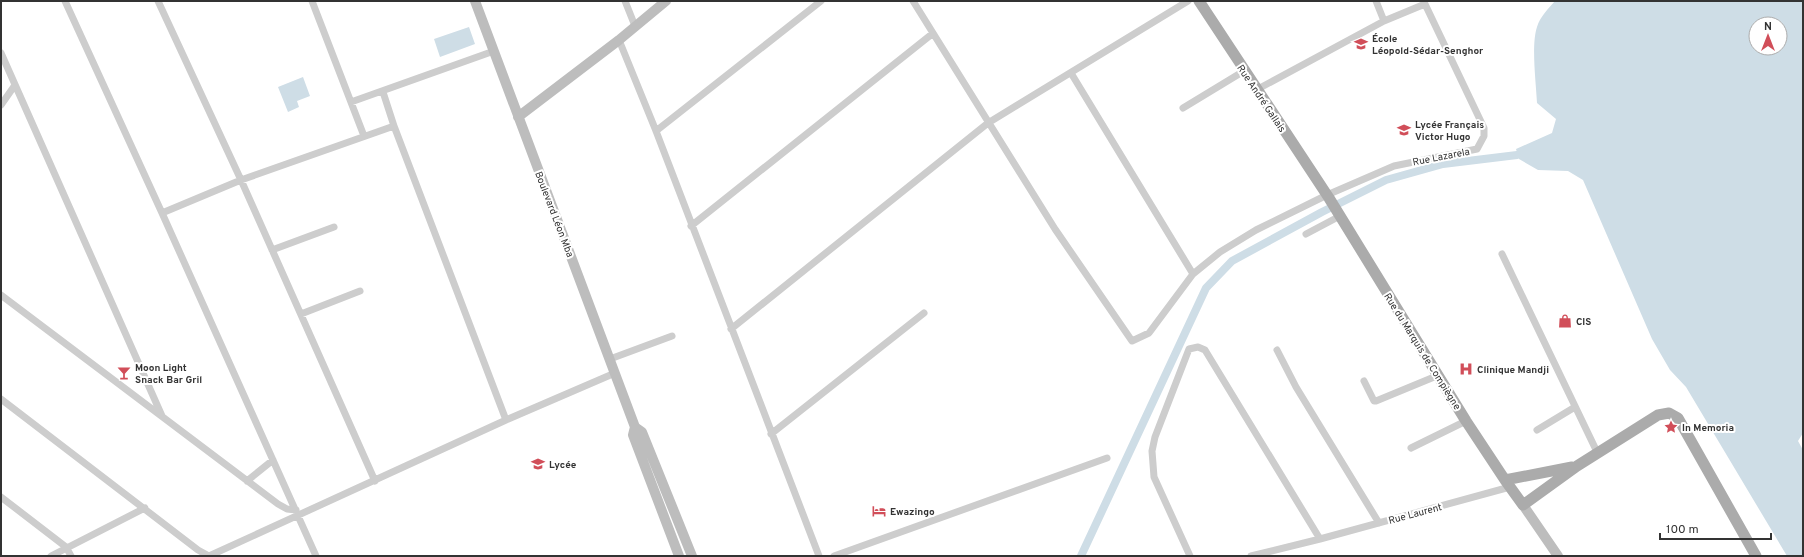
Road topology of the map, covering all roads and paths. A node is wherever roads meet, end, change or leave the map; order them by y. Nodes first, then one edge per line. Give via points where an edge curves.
1 (65, 1) edge
2 (158, 1) edge
3 (312, 1) edge
4 (475, 1) edge
5 (625, 1) edge
6 (666, 1) edge
7 (820, 1) edge
8 (913, 1) edge
9 (1188, 1) edge
10 (1199, 1) edge
11 (1376, 1) edge
12 (1432, 1) edge
13 (1425, 4) junction
14 (1384, 21) junction
15 (635, 26) junction
16 (932, 34) junction
17 (619, 40) junction
18 (494, 51) junction
19 (1, 53) edge
20 (1244, 71) junction
21 (1071, 73) junction
22 (16, 85) junction
23 (1256, 90) junction
24 (383, 92) junction
25 (351, 102) junction
26 (1, 105) edge
27 (1183, 108) dead end
28 (518, 117) junction
29 (988, 123) junction
30 (394, 126) junction
31 (656, 131) junction
32 (364, 136) junction
33 (241, 180) junction
34 (1328, 197) junction
35 (162, 213) junction
36 (1338, 214) junction
37 (691, 226) junction
38 (334, 227) dead end
39 (1306, 234) dead end
40 (272, 250) junction
41 (1502, 254) dead end
42 (1193, 274) junction
43 (360, 291) dead end
44 (1, 295) edge
45 (924, 313) dead end
46 (301, 314) junction
47 (731, 329) junction
48 (672, 336) dead end
49 (1277, 350) dead end
50 (610, 359) junction
51 (615, 372) junction
52 (1439, 375) junction
53 (1364, 381) dead end
54 (1, 399) edge
55 (1575, 407) junction
56 (162, 416) junction
57 (506, 420) junction
58 (1466, 421) junction
59 (635, 427) junction
60 (1537, 430) dead end
61 (771, 434) junction
62 (1410, 448) dead end
63 (1598, 454) junction
64 (1107, 458) dead end
65 (273, 460) junction
66 (1577, 466) junction
67 (247, 481) junction
68 (375, 481) junction
69 (1507, 484) junction
70 (1, 497) edge
71 (1523, 504) junction
72 (145, 508) junction
73 (297, 513) junction
74 (1379, 523) junction
75 (1320, 539) junction
76 (66, 548) junction
77 (51, 556) edge
78 (71, 556) edge
79 (316, 556) edge
80 (679, 556) edge
81 (692, 556) edge
82 (819, 556) edge
83 (834, 556) edge
84 (1190, 556) edge
85 (1251, 556) edge
86 (1558, 556) edge
87 (1756, 556) edge

1 - 35 street
2 - 33 street
3 - 25 street
4 - 18 street, Boulevard Léon Mba
5 - 15 street
6 - 15 street
7 - 31 street
8 - 16 street
9 - 21 street
10 - 20 main road, Rue André Gallais
11 - 14 street
12 - 13 street
13 - 14 street
13 - 34 street, Rue Lazarela via 1484,128 1481,144 1477,149 1394,166
14 - 23 street
15 - 17 street
16 - 29 street
16 - 37 street
17 - 28 street
17 - 31 street
18 - 24 street
18 - 28 street, Boulevard Léon Mba
19 - 22 street
20 - 23 main road, Rue André Gallais
20 - 27 street
21 - 29 street
21 - 42 street
22 - 26 street
22 - 56 street
23 - 34 main road, Rue André Gallais
24 - 25 street
24 - 30 street
25 - 32 street
28 - 50 street, Boulevard Léon Mba
29 - 42 street, Rue Lazarela via 1055,229 1132,341 1149,333
29 - 47 street
30 - 32 street
30 - 57 street
31 - 37 street
32 - 33 street
33 - 35 street
33 - 40 street
34 - 36 main road, Rue du Marquis de Compiègne
34 - 42 street, Rue Lazarela via 1256,230 1220,252
35 - 65 street
36 - 39 street
36 - 52 main road, Rue du Marquis de Compiègne
37 - 47 street
38 - 40 street
40 - 46 street
41 - 55 street
43 - 46 street
44 - 56 street
45 - 61 street
46 - 68 street
47 - 61 street
48 - 50 street
49 - 74 street via 1296,387
50 - 51 street, Boulevard Léon Mba
51 - 57 street
51 - 59 street, Boulevard Léon Mba
52 - 53 street via 1376,401
52 - 58 main road, Rue du Marquis de Compiègne
54 - 72 street
55 - 60 street
55 - 63 street
56 - 67 street
57 - 68 street
58 - 62 street
58 - 69 main road, Rue du Marquis de Compiègne
59 - 80 street, Boulevard Léon Mba via 632,435
59 - 81 street, Boulevard Léon Mba via 642,432
61 - 82 street
63 - 66 main road
63 - 87 main road via 1658,415 1673,414 1678,418
64 - 83 street
65 - 67 street
65 - 73 street
66 - 69 main road
66 - 71 main road
67 - 73 street via 282,507
68 - 73 street
69 - 71 main road, Rue du Marquis de Compiègne
69 - 74 street, Rue Laurent
70 - 76 street
71 - 86 street
72 - 73 street via 209,556
72 - 76 street
73 - 79 street
74 - 75 street, Rue Laurent
75 - 84 street via 1205,350 1198,347 1189,349 1152,451 1154,477
75 - 85 street, Rue Laurent
76 - 77 street
76 - 78 street

